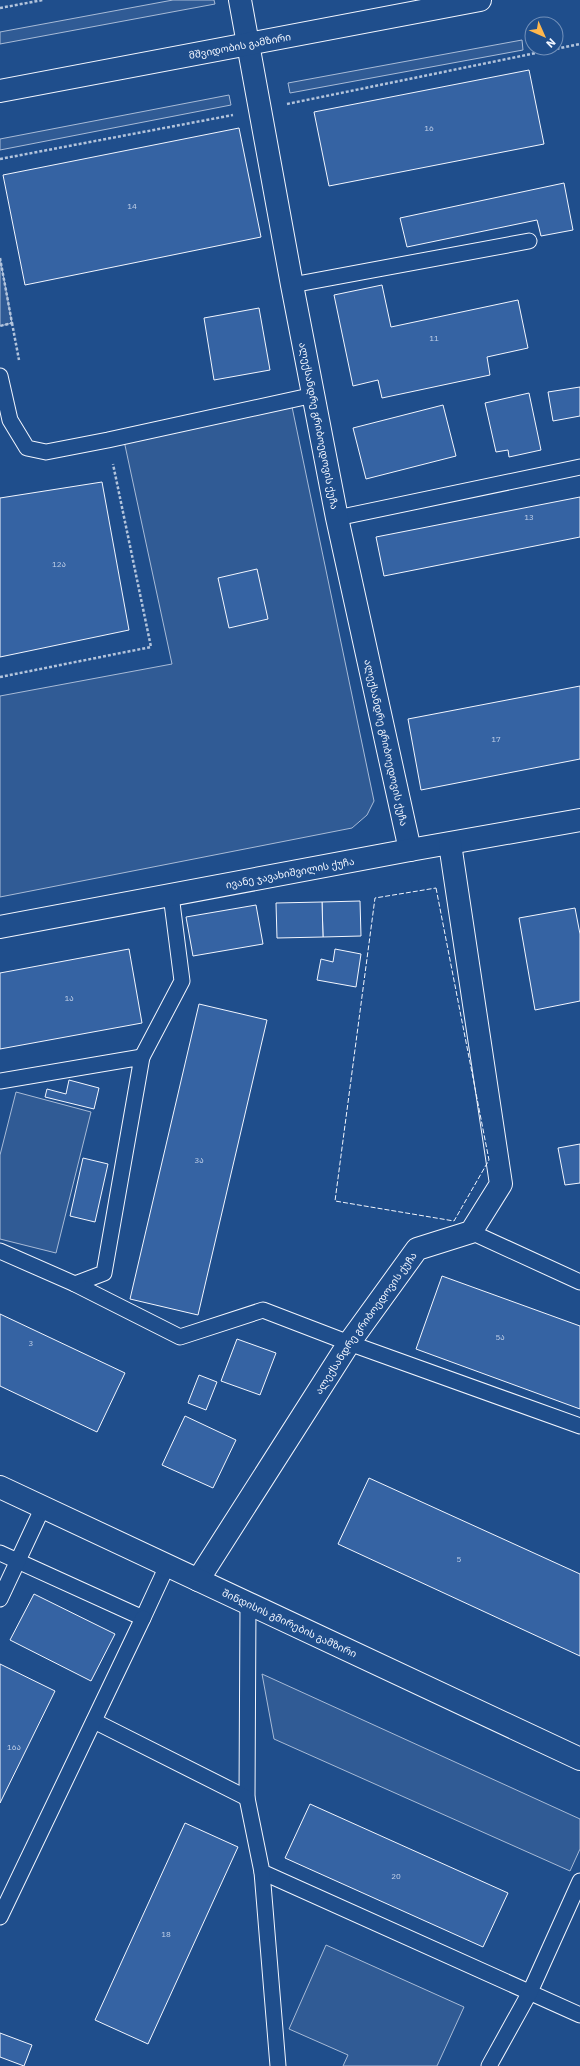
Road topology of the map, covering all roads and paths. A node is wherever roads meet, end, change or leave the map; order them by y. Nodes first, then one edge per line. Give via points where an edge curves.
1 (43, 0) edge
2 (240, 0) edge
3 (480, 0) edge
4 (0, 8) edge
5 (248, 44) junction
6 (580, 44) edge
7 (0, 91) edge
8 (260, 110) junction
9 (0, 159) edge
10 (529, 241) dead end
11 (0, 258) edge
12 (292, 285) junction
13 (12, 323) junction
14 (0, 326) edge
15 (20, 361) dead end
16 (0, 376) edge
17 (314, 395) junction
18 (108, 440) junction
19 (580, 467) edge
20 (337, 518) junction
21 (0, 677) edge
22 (580, 820) edge
23 (450, 844) junction
24 (410, 850) junction
25 (171, 895) junction
26 (0, 927) edge
27 (142, 1058) junction
28 (0, 1081) edge
29 (470, 1232) junction
30 (0, 1251) edge
31 (580, 1282) edge
32 (75, 1284) junction
33 (349, 1343) junction
34 (580, 1426) edge
35 (0, 1487) edge
36 (43, 1507) junction
37 (0, 1553) edge
38 (18, 1561) junction
39 (167, 1566) junction
40 (198, 1580) junction
41 (0, 1600) edge
42 (248, 1603) junction
43 (143, 1618) junction
44 (94, 1721) junction
45 (580, 1759) edge
46 (247, 1798) junction
47 (262, 1872) junction
48 (580, 1881) edge
49 (0, 1917) edge
50 (530, 1992) junction
51 (580, 2015) edge
52 (492, 2065) edge
53 (278, 2066) edge

1 - 4 path
2 - 5 street, ალექსანდრე გრიბოედოვის ქუჩა
3 - 5 street, მშვიდობის გამზირი
5 - 7 street, მშვიდობის გამზირი
5 - 8 street, ალექსანდრე გრიბოედოვის ქუჩა
6 - 8 path
8 - 9 path
8 - 12 street, ალექსანდრე გრიბოედოვის ქუჩა
10 - 12 lane
11 - 13 path
12 - 17 street, ალექსანდრე გრიბოედოვის ქუჩა
13 - 14 path
13 - 15 path
16 - 18 lane via 10,420 27,448 46,452
17 - 18 lane
17 - 20 street, ალექსანდრე გრიბოედოვის ქუჩა
18 - 21 path via 151,647
19 - 20 lane
20 - 24 street, ალექსანდრე გრიბოედოვის ქუჩა
22 - 23 street, ივანე ჯავახიშვილის ქუჩა
23 - 24 street, ივანე ჯავახიშვილის ქუჩა
23 - 29 street via 501,1184
24 - 25 street, ივანე ჯავახიშვილის ქუჩა
25 - 26 street, ივანე ჯავახიშვილის ქუჩა
25 - 27 lane via 182,981
27 - 28 lane
27 - 32 lane via 104,1273
29 - 31 lane
29 - 33 street, ალექსანდრე გრიბოედოვის ქუჩა via 417,1249
30 - 32 lane
32 - 33 lane via 180,1337 263,1310
33 - 34 lane
33 - 40 street, ალექსანდრე გრიბოედოვის ქუჩა
35 - 36 street, შინდისის გმირების გამზირი
36 - 38 lane
36 - 39 street, შინდისის გმირების გამზირი
37 - 38 lane
38 - 41 lane
38 - 43 lane
39 - 40 street, შინდისის გმირების გამზირი
39 - 43 lane
40 - 42 street, შინდისის გმირების გამზირი
42 - 45 street, შინდისის გმირების გამზირი
42 - 46 lane
43 - 44 lane
44 - 46 lane
44 - 49 lane
46 - 47 lane
47 - 50 lane
47 - 53 lane
48 - 50 lane
50 - 51 lane
50 - 52 lane

